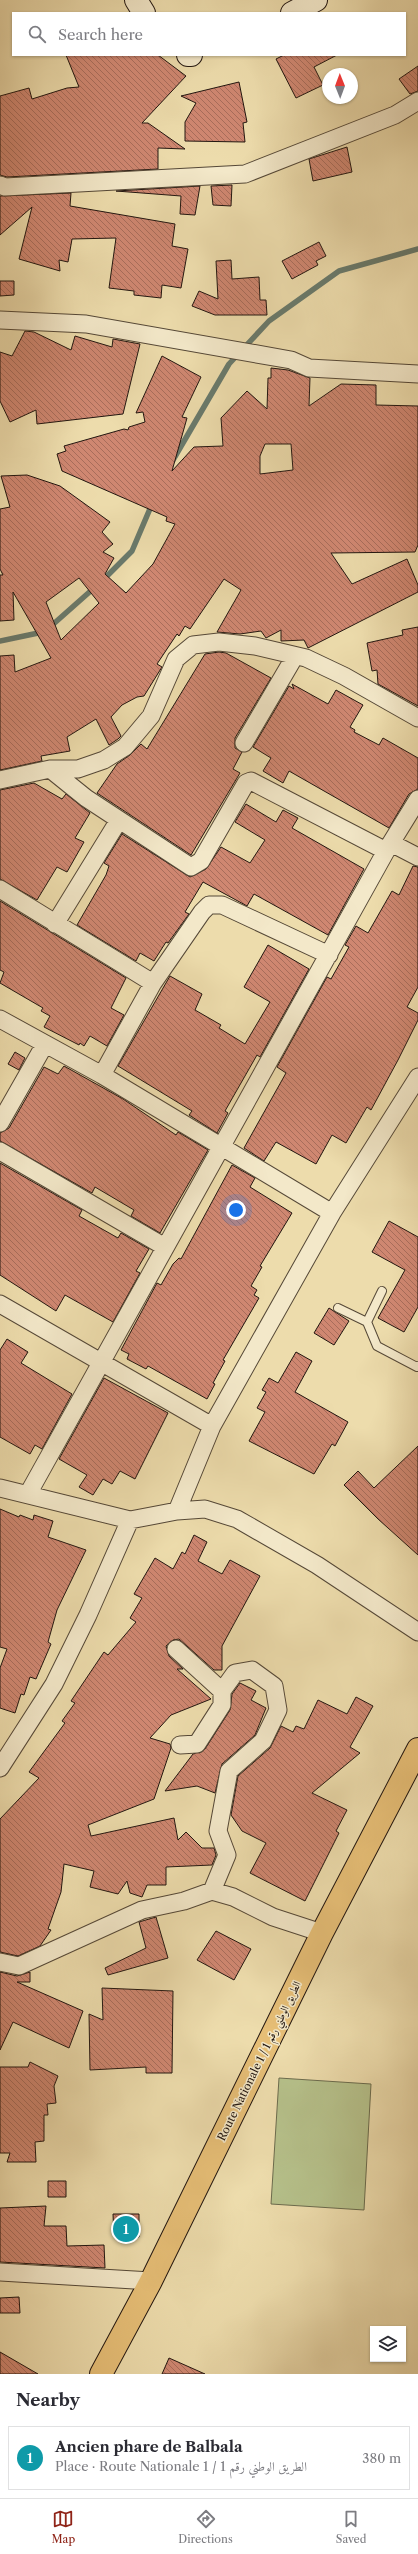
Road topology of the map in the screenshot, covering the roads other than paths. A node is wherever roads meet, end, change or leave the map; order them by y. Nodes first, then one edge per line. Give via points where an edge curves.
1 (136, 0) edge
2 (316, 0) edge
3 (143, 12) edge
4 (294, 12) edge
5 (418, 101) edge
6 (0, 184) edge
7 (0, 320) edge
8 (418, 374) edge
9 (295, 656) junction
10 (418, 718) edge
11 (244, 743) dead end
12 (50, 769) junction
13 (0, 780) edge
14 (418, 799) edge
15 (119, 820) junction
16 (388, 847) junction
17 (418, 857) edge
18 (0, 889) edge
19 (55, 924) junction
20 (329, 955) junction
21 (153, 983) junction
22 (0, 1019) edge
23 (45, 1044) junction
24 (102, 1075) junction
25 (418, 1078) edge
26 (0, 1123) edge
27 (222, 1148) junction
28 (0, 1151) edge
29 (332, 1213) junction
30 (165, 1247) junction
31 (382, 1291) dead end
32 (0, 1304) edge
33 (338, 1308) dead end
34 (367, 1322) junction
35 (101, 1361) junction
36 (418, 1366) edge
37 (212, 1426) junction
38 (0, 1488) edge
39 (28, 1494) junction
40 (176, 1511) junction
41 (130, 1520) junction
42 (418, 1632) edge
43 (176, 1649) dead end
44 (222, 1691) junction
45 (180, 1745) dead end
46 (418, 1749) edge
47 (0, 1768) edge
48 (212, 1891) junction
49 (322, 1933) junction
50 (0, 1962) edge
51 (0, 2272) edge
52 (151, 2282) junction
53 (101, 2374) edge

1 - 3 street
2 - 4 street
5 - 6 street via 395,115 245,174 5,187
7 - 8 street via 86,324 291,360 309,368
9 - 10 street via 306,658 344,676
9 - 11 street
9 - 12 street via 255,646 219,642 193,645 176,659 151,716 125,747 104,760 78,769
12 - 13 street
12 - 15 street
14 - 16 street
15 - 16 street via 191,867 201,861 246,783 251,781
15 - 19 street
16 - 17 street
16 - 20 street
18 - 19 street
19 - 21 street
20 - 21 street via 222,904 209,905
20 - 27 street
21 - 24 street
22 - 23 street
23 - 24 street
23 - 26 street
24 - 27 street
25 - 29 street
27 - 29 street
27 - 30 street
28 - 30 street
29 - 37 street
30 - 35 street
31 - 34 lane
32 - 35 street
33 - 34 lane
34 - 36 lane via 377,1346
35 - 37 street
35 - 39 street
37 - 40 street
38 - 39 street
39 - 41 street
40 - 41 street
40 - 42 street via 205,1509 236,1520 317,1566
41 - 47 street via 54,1684
43 - 44 street
44 - 45 street via 222,1705 197,1744
44 - 48 street via 235,1673 252,1670 274,1686 278,1710 263,1741 229,1771 218,1832 227,1856
46 - 49 main road, Route Nationale 1 / الطريق الوطني رقم 1
48 - 49 street via 233,1897 273,1917
48 - 50 street via 184,1901 142,1910 19,1966
49 - 52 main road, Route Nationale 1 / الطريق الوطني رقم 1
51 - 52 street
52 - 53 main road, Route Nationale 1 / الطريق الوطني رقم 1

